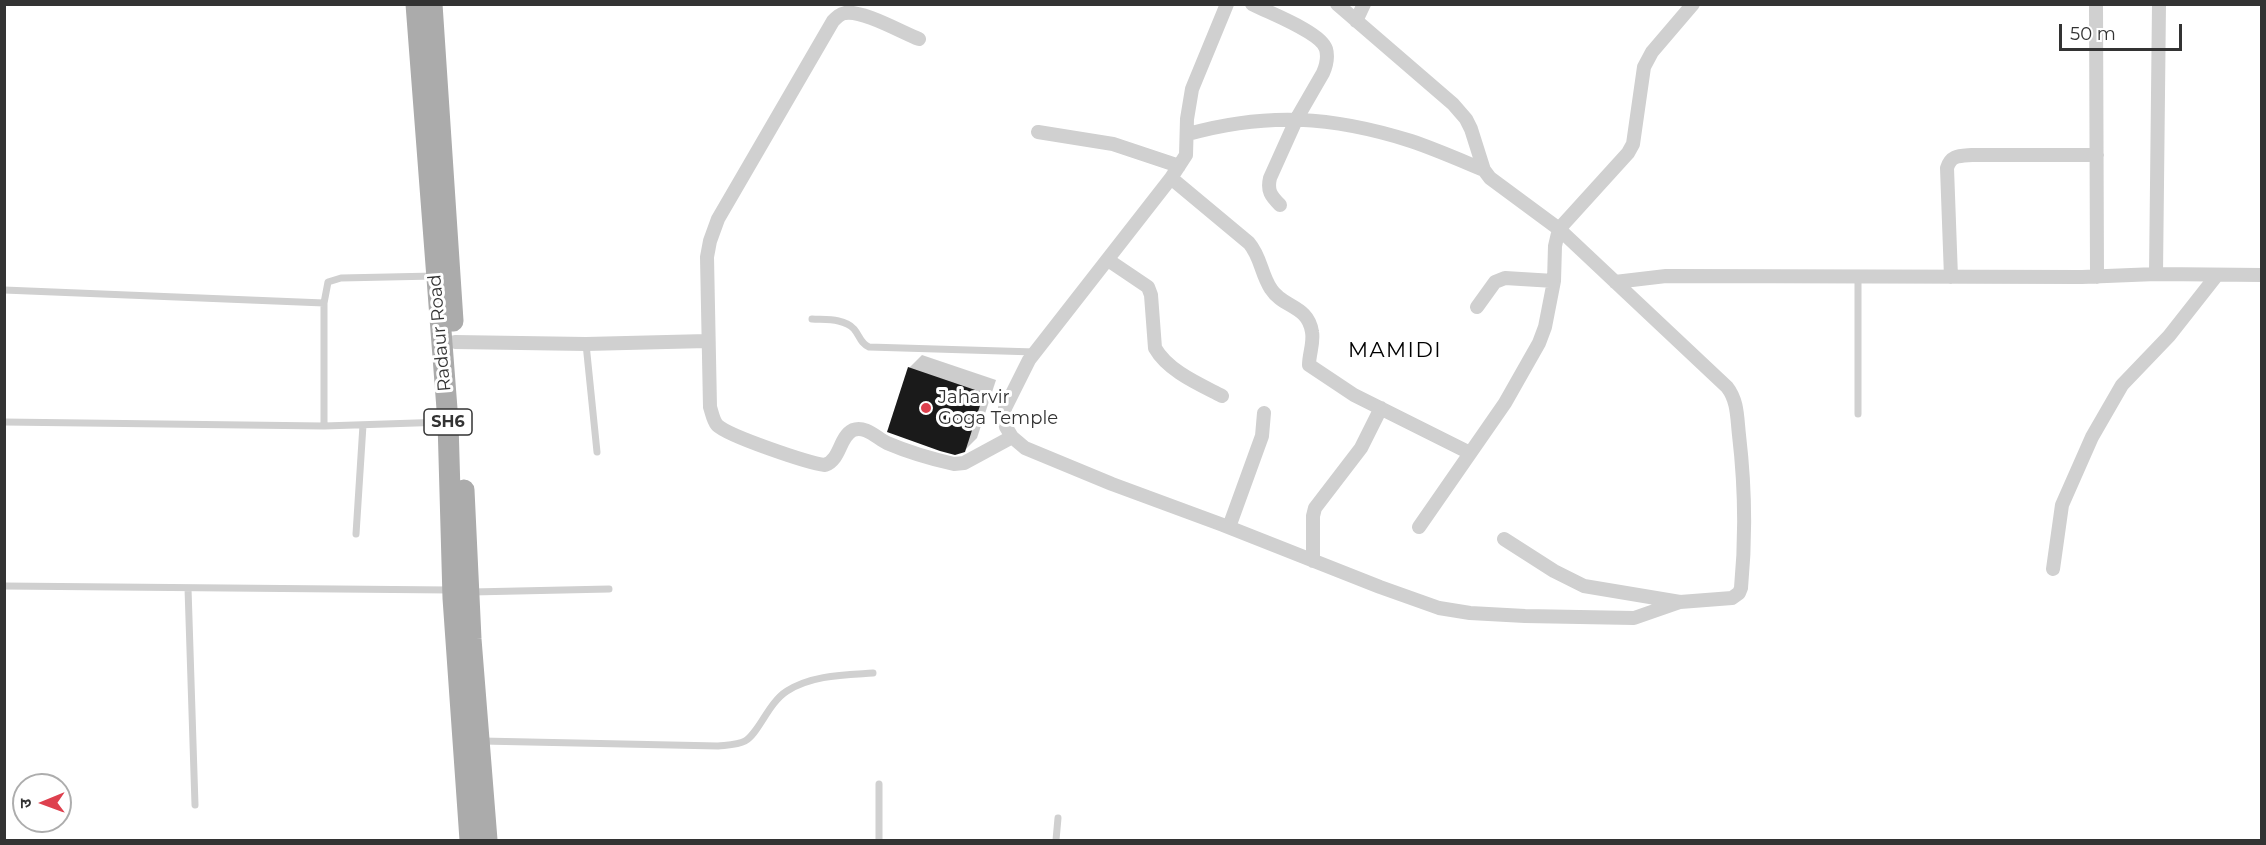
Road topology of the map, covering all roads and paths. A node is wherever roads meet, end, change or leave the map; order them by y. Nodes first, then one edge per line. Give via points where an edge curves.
1 (416, 4) edge
2 (432, 4) edge
3 (1227, 4) edge
4 (1252, 4) edge
5 (1337, 4) edge
6 (1364, 4) edge
7 (1693, 4) edge
8 (2096, 4) edge
9 (2159, 4) edge
10 (1356, 21) junction
11 (919, 39) dead end
12 (1297, 118) junction
13 (1038, 132) dead end
14 (1188, 134) junction
15 (2097, 155) junction
16 (1179, 166) junction
17 (1484, 170) junction
18 (1172, 178) junction
19 (1280, 205) dead end
20 (1559, 229) junction
21 (1108, 260) junction
22 (2156, 274) junction
23 (2217, 275) junction
24 (2262, 275) edge
25 (435, 276) junction
26 (1858, 277) junction
27 (1951, 277) junction
28 (2097, 277) junction
29 (1554, 281) junction
30 (1615, 282) junction
31 (4, 290) edge
32 (324, 303) junction
33 (1477, 307) dead end
34 (812, 319) dead end
35 (707, 341) junction
36 (455, 342) junction
37 (586, 344) junction
38 (1035, 352) junction
39 (1222, 396) dead end
40 (1381, 408) junction
41 (1264, 413) dead end
42 (1858, 414) dead end
43 (4, 422) edge
44 (448, 422) junction
45 (363, 425) junction
46 (324, 426) junction
47 (1012, 437) junction
48 (597, 452) dead end
49 (1470, 453) junction
50 (1229, 527) junction
51 (1419, 527) dead end
52 (356, 534) dead end
53 (1504, 539) dead end
54 (1313, 561) junction
55 (2053, 569) dead end
56 (4, 586) edge
57 (188, 588) junction
58 (609, 589) dead end
59 (461, 591) junction
60 (1680, 602) junction
61 (873, 673) dead end
62 (479, 741) junction
63 (879, 784) dead end
64 (195, 805) dead end
65 (1058, 818) dead end
66 (470, 840) edge
67 (487, 840) edge
68 (879, 840) edge
69 (1056, 840) edge

1 - 25 main road, Radaur Road / SH6
2 - 36 main road, Radaur Road / SH6
3 - 14 street via 1192,89
4 - 12 street via 1318,38 1327,50 1323,73
5 - 10 street
6 - 10 street
7 - 20 street via 1644,67 1629,153
8 - 15 street
9 - 22 street
10 - 17 street via 1466,119
11 - 35 street via 863,15 843,13 833,21 718,219 707,256
12 - 14 street via 1261,119
12 - 17 street via 1330,121 1411,141
12 - 19 street via 1268,184 1271,196
13 - 16 street via 1113,144
14 - 16 street via 1186,155
15 - 27 street via 1972,155 1949,160
15 - 28 street
16 - 18 street
17 - 20 street via 1503,190
18 - 21 street
18 - 40 street via 1249,243 1257,252 1272,290 1307,318 1313,339 1309,365
20 - 29 street
20 - 30 street
21 - 38 street
21 - 39 street via 1148,287 1159,355 1196,383
22 - 23 street
22 - 28 street
23 - 24 street
23 - 55 street via 2169,336 2122,386 2092,437 2062,506
25 - 32 lane via 331,280 326,286
25 - 44 main road, Radaur Road / SH6
26 - 27 street
26 - 30 street via 1666,276
26 - 42 lane
27 - 28 street
29 - 33 street via 1498,280
29 - 49 street via 1545,327 1535,351
30 - 60 street via 1727,387 1736,402 1745,520 1741,588 1726,600
31 - 32 lane
32 - 46 lane
34 - 38 lane via 847,324 868,347
35 - 37 street
35 - 47 street via 710,407 718,426 819,465 831,463 847,436 856,429 954,464 964,463
36 - 37 street
36 - 59 main road, Radaur Road / SH6
37 - 48 lane
38 - 47 street via 1005,408 1006,427
40 - 49 street
40 - 54 street via 1361,448 1315,508
41 - 50 street via 1262,436
43 - 46 lane
44 - 45 lane
44 - 59 main road, Radaur Road / SH6
45 - 46 lane
45 - 52 lane
47 - 50 street via 1034,453
49 - 51 street
50 - 54 street
53 - 60 street via 1584,586
54 - 60 street via 1439,608 1470,613 1634,618
56 - 57 lane
57 - 59 lane
57 - 64 lane
58 - 59 lane
59 - 62 main road, Radaur Road / SH6
59 - 66 main road, Radaur Road / SH6
61 - 62 lane via 831,676 789,689 771,705 751,736 735,744
62 - 67 main road, Radaur Road / SH6
63 - 68 lane
65 - 69 lane

